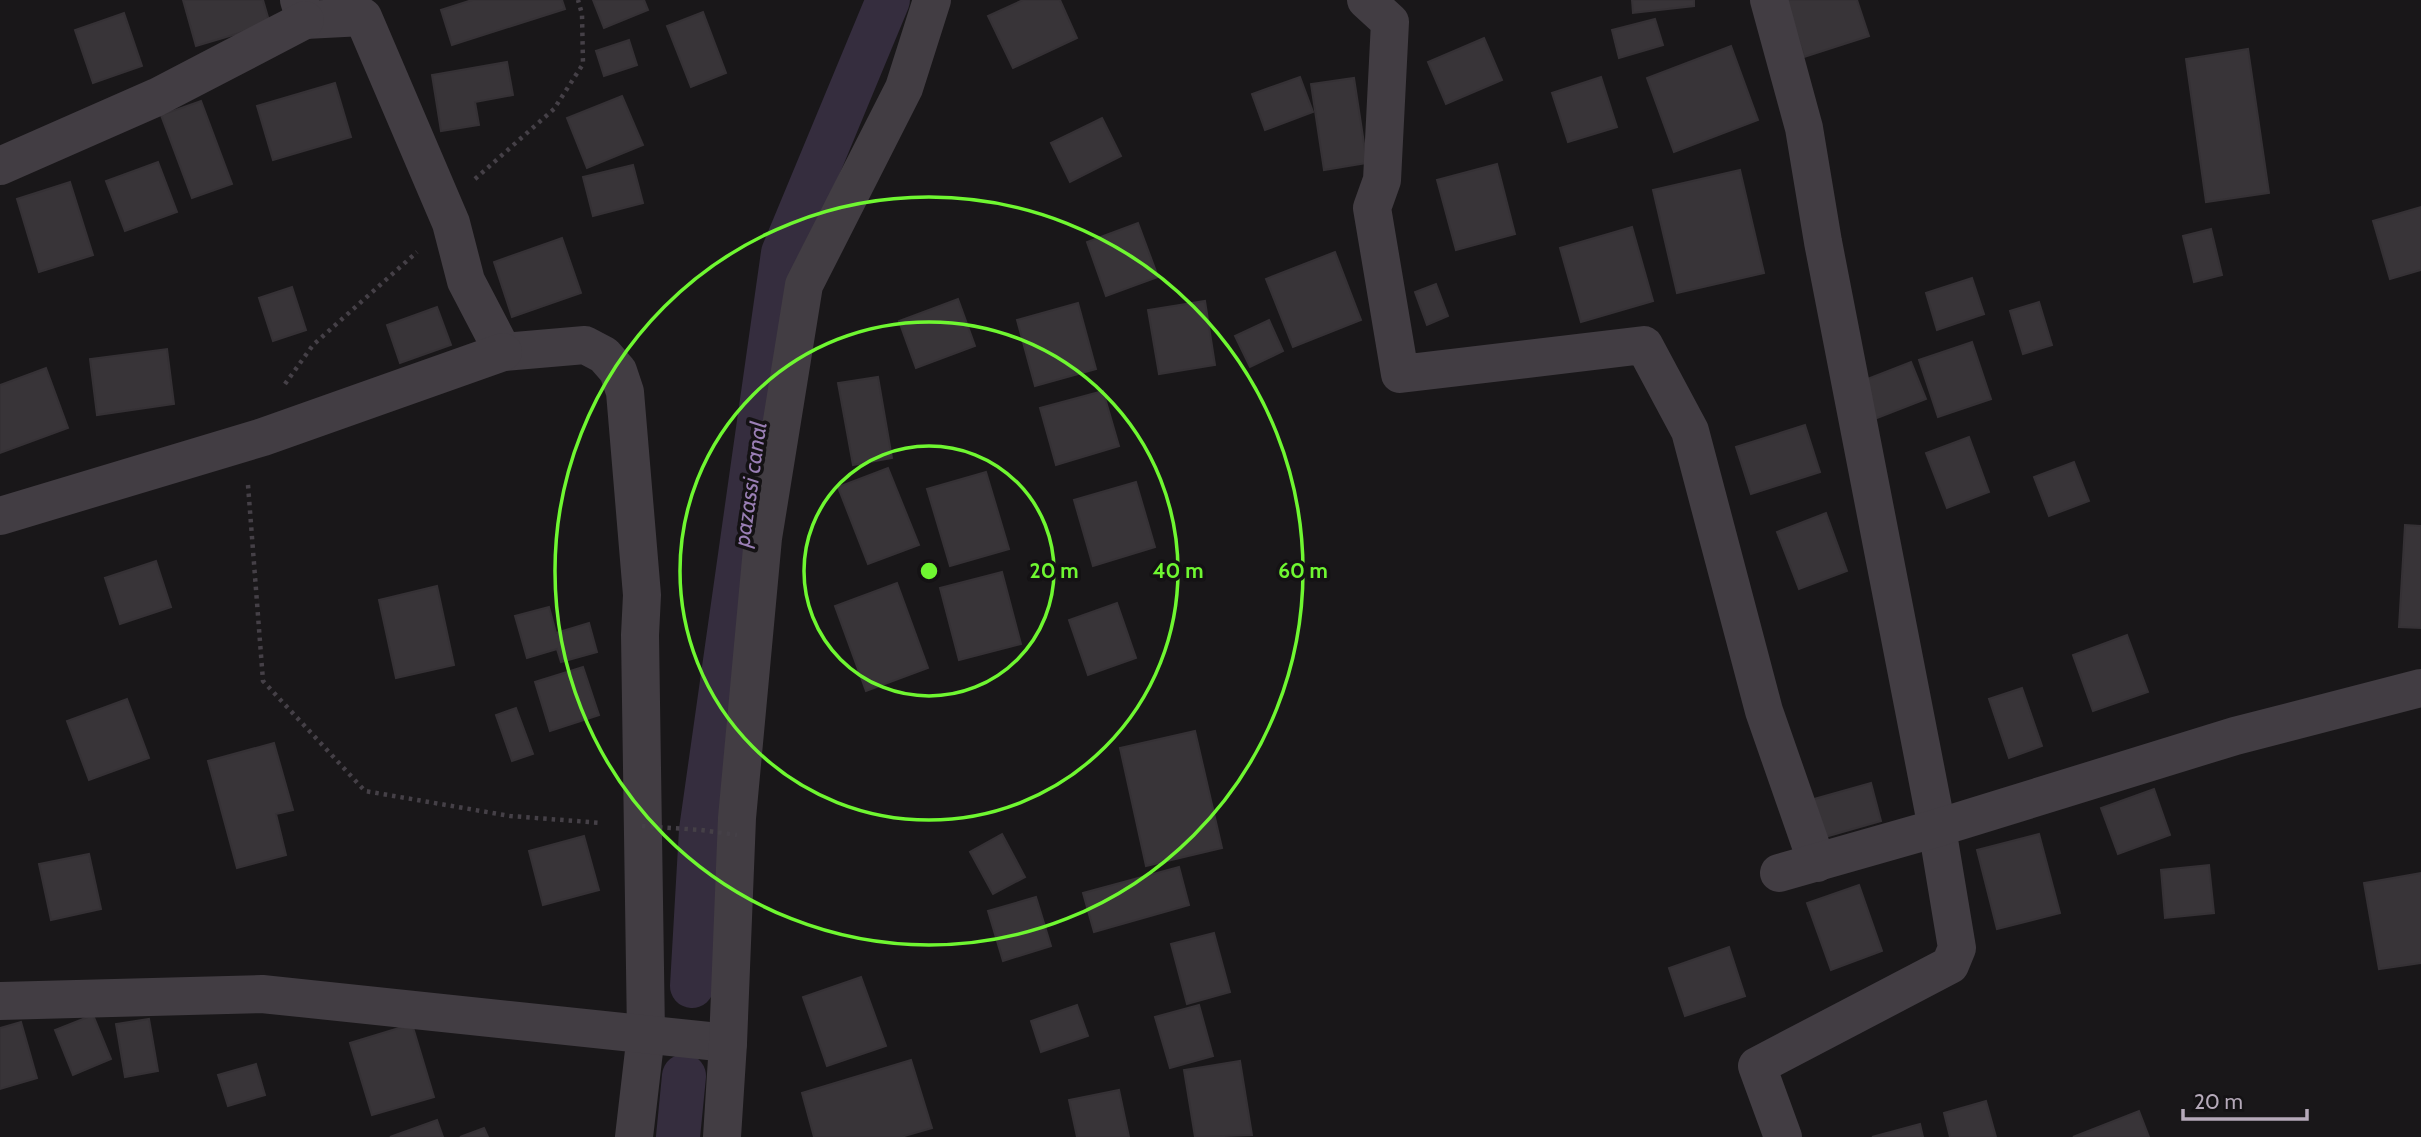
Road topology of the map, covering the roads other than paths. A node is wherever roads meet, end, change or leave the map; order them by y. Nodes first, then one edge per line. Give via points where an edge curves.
1 (932, 0) edge
2 (1366, 0) edge
3 (1769, 0) edge
4 (302, 10) edge
5 (0, 166) edge
6 (503, 352) junction
7 (0, 516) edge
8 (2421, 688) edge
9 (1937, 828) junction
10 (1817, 863) junction
11 (1779, 873) dead end
12 (0, 1001) edge
13 (646, 1034) junction
14 (728, 1043) junction
15 (634, 1137) edge
16 (722, 1137) edge
17 (1783, 1137) edge

1 - 14 street via 904,88 804,285 763,538 737,818
2 - 10 street via 1390,22 1382,180 1372,208 1400,374 1644,345 1690,431 1764,711
3 - 9 street via 1804,128
4 - 5 street via 157,97
4 - 6 street via 363,17 451,223 466,281
6 - 7 street via 244,443
6 - 13 street via 585,345 604,355 618,371 625,392 642,595
8 - 9 street via 2235,736
9 - 10 street
9 - 17 street via 1957,948 1950,965 1757,1066
10 - 11 street
12 - 13 street via 262,994
13 - 14 street
13 - 15 street
14 - 16 street

